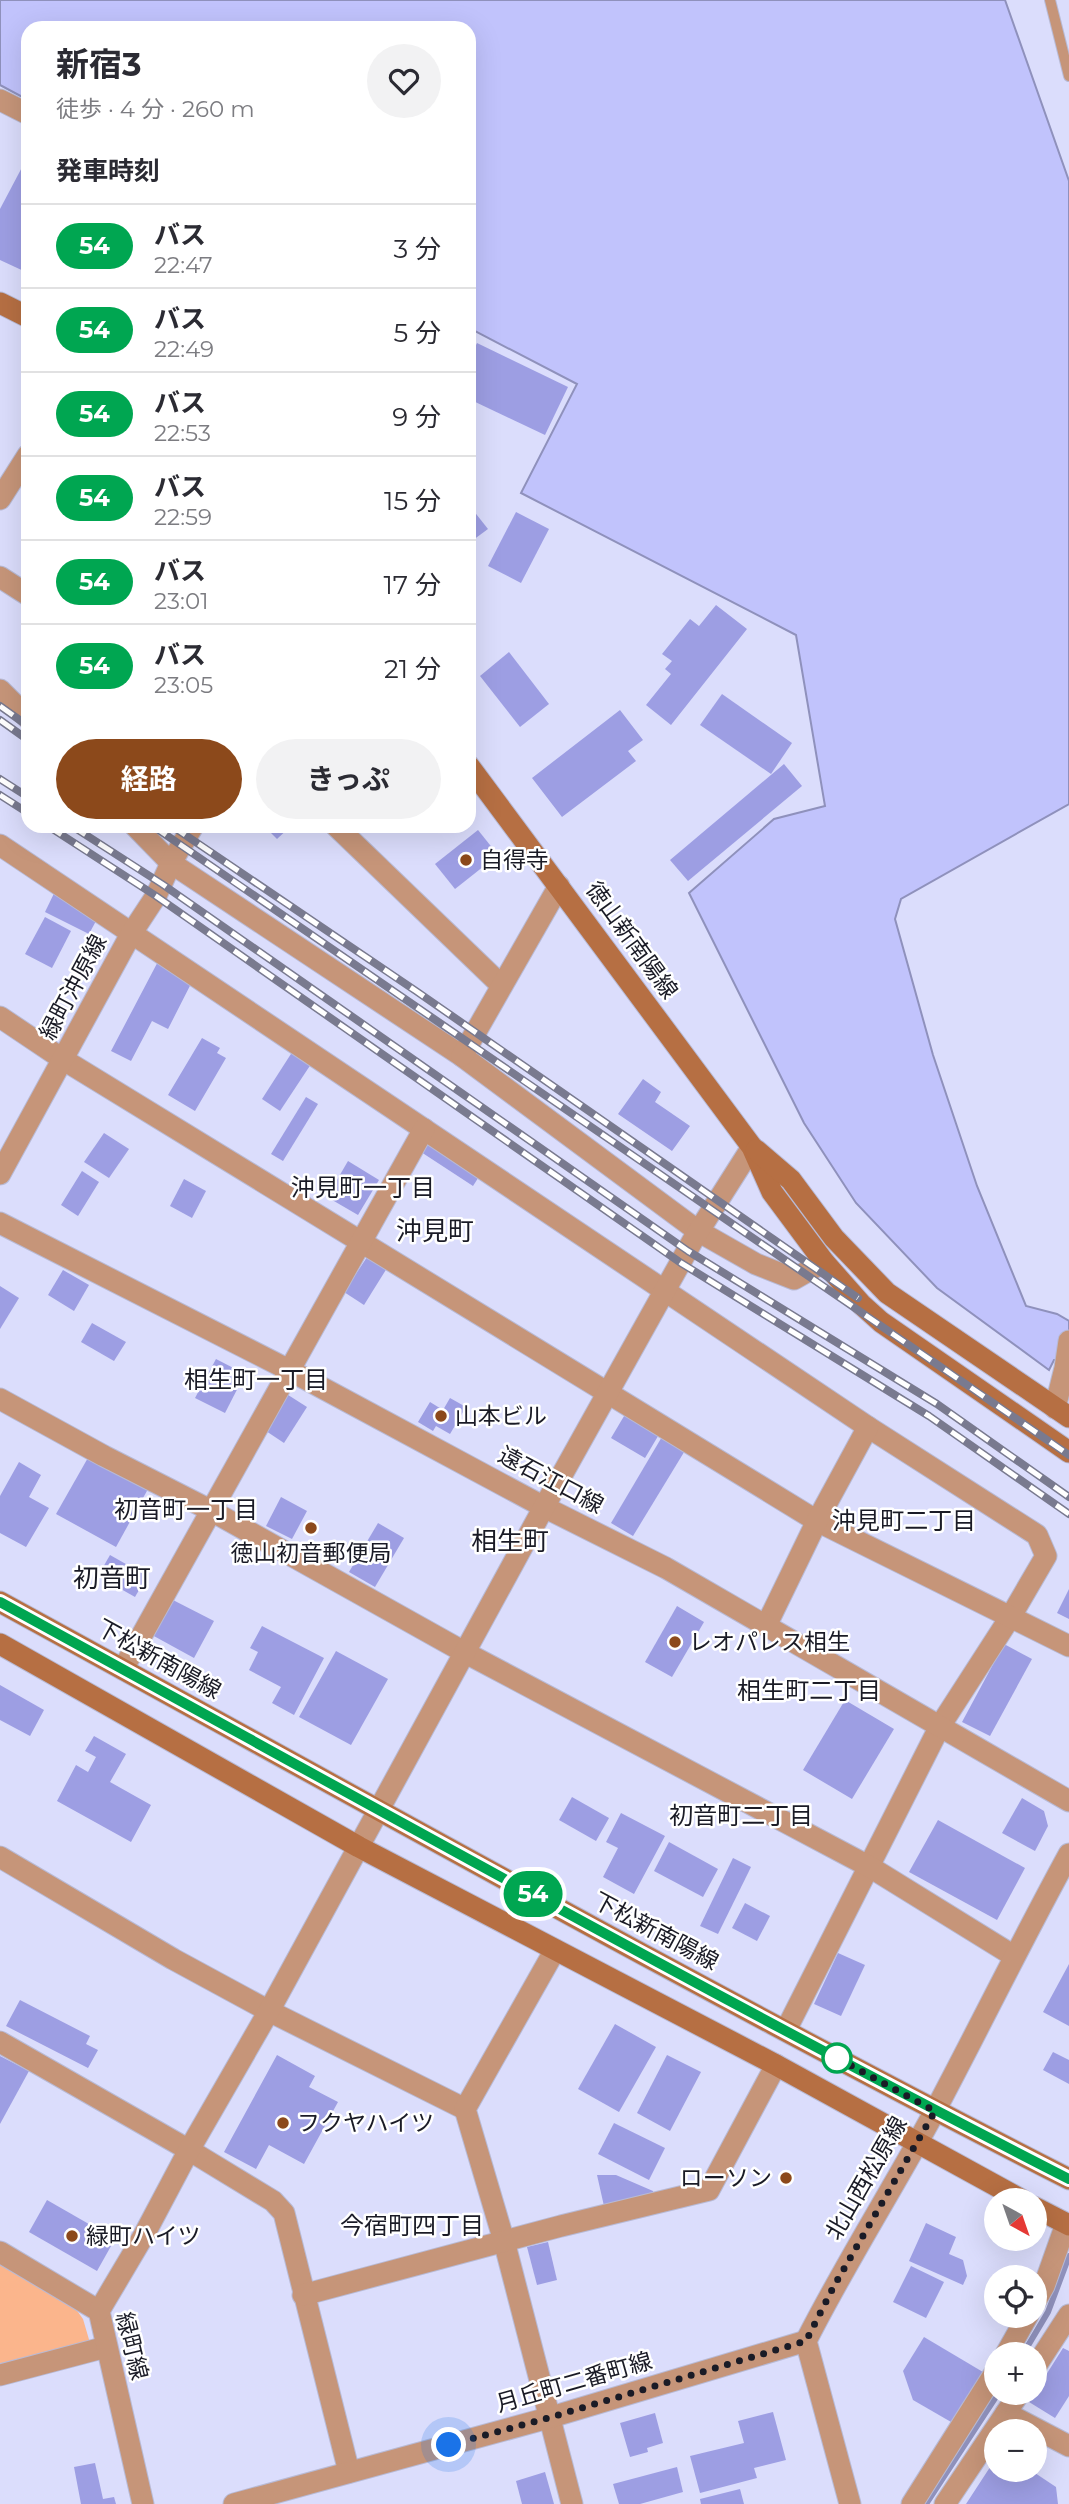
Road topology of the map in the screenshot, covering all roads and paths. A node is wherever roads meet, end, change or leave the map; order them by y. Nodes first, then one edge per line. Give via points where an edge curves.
1 (1050, 0) edge
2 (1069, 76) edge
3 (0, 100) edge
4 (21, 110) edge
5 (0, 303) edge
6 (21, 314) edge
7 (21, 465) edge
8 (1, 493) edge
9 (0, 577) edge
10 (21, 590) edge
11 (0, 690) edge
12 (21, 711) edge
13 (476, 775) edge
14 (142, 833) edge
15 (189, 833) edge
16 (343, 833) edge
17 (0, 845) edge
18 (171, 863) junction
19 (559, 886) junction
20 (131, 934) junction
21 (501, 985) junction
22 (0, 1017) edge
23 (462, 1056) junction
24 (64, 1060) junction
25 (424, 1129) junction
26 (752, 1147) junction
27 (0, 1174) edge
28 (0, 1223) edge
29 (698, 1231) junction
30 (361, 1241) junction
31 (824, 1262) junction
32 (666, 1290) junction
33 (1069, 1340) edge
34 (289, 1370) junction
35 (608, 1394) junction
36 (0, 1399) edge
37 (1062, 1413) edge
38 (869, 1427) junction
39 (1069, 1452) edge
40 (544, 1507) junction
41 (210, 1510) junction
42 (817, 1521) junction
43 (0, 1602) edge
44 (1012, 1616) junction
45 (766, 1626) junction
46 (0, 1644) edge
47 (1069, 1646) edge
48 (464, 1652) junction
49 (123, 1669) junction
50 (940, 1726) junction
51 (1069, 1801) edge
52 (378, 1812) junction
53 (359, 1847) junction
54 (1069, 1854) edge
55 (0, 1857) edge
56 (870, 1867) junction
57 (555, 1950) junction
58 (1014, 1956) junction
59 (269, 2011) junction
60 (786, 2030) junction
61 (0, 2042) edge
62 (776, 2066) junction
63 (465, 2109) junction
64 (935, 2111) junction
65 (916, 2143) junction
66 (188, 2150) junction
67 (1069, 2179) edge
68 (1000, 2188) edge
69 (1047, 2214) edge
70 (1068, 2224) edge
71 (504, 2241) junction
72 (0, 2252) edge
73 (1047, 2278) edge
74 (303, 2295) junction
75 (99, 2311) junction
76 (1069, 2315) edge
77 (806, 2341) junction
78 (106, 2347) junction
79 (1047, 2350) edge
80 (0, 2375) edge
81 (984, 2390) edge
82 (1011, 2405) edge
83 (1006, 2413) junction
84 (548, 2418) junction
85 (1069, 2446) edge
86 (349, 2472) junction
87 (143, 2504) edge
88 (234, 2504) edge
89 (572, 2504) edge
90 (850, 2504) edge
91 (912, 2504) edge
92 (946, 2504) edge

1 - 2 lane
3 - 4 street
5 - 6 main road
7 - 8 street
9 - 10 street
11 - 12 street
13 - 19 main road, 徳山新南陽線
14 - 18 street
15 - 18 street, 緑町沖原線
16 - 21 street
17 - 20 street
18 - 20 street, 緑町沖原線
18 - 23 street
19 - 21 street
19 - 26 main road, 徳山新南陽線
20 - 24 street, 緑町沖原線
20 - 25 street
21 - 23 street
22 - 24 street
23 - 29 street
24 - 27 street, 緑町沖原線
24 - 30 street
25 - 30 street
25 - 32 street
26 - 29 street
26 - 31 main road, 徳山新南陽線 via 772,1192
26 - 37 main road, 徳山新南陽線 via 791,1180 834,1238 887,1293
28 - 34 street, 遠石江口線
29 - 31 street via 756,1264 794,1279
29 - 32 street
30 - 34 street
30 - 35 street
31 - 39 main road, 徳山新南陽線 via 881,1322
32 - 35 street
32 - 38 street
33 - 37 street
34 - 40 street, 遠石江口線
34 - 41 street
35 - 40 street
35 - 42 street
36 - 41 street
38 - 42 street
38 - 44 street via 1037,1535 1046,1556
40 - 45 street, 遠石江口線
40 - 48 street
41 - 48 street
41 - 49 street
42 - 44 street
42 - 45 street
43 - 49 main road, 下松新南陽線
44 - 47 street
44 - 50 street
45 - 50 street, 遠石江口線
46 - 53 main road
48 - 52 street
48 - 56 street
49 - 52 main road, 下松新南陽線
50 - 51 street, 遠石江口線
50 - 56 street
52 - 53 street
52 - 60 main road, 下松新南陽線
53 - 57 main road
53 - 59 street
54 - 58 street, 北山西松原線
55 - 59 street
56 - 58 street
56 - 60 street
57 - 62 main road
57 - 63 street
58 - 64 street, 北山西松原線
59 - 63 street
59 - 66 street
60 - 64 main road, 下松新南陽線
61 - 66 street
62 - 65 main road
62 - 71 street via 709,2190
63 - 71 street
64 - 65 street, 北山西松原線
64 - 67 main road, 下松新南陽線
65 - 68 main road
65 - 77 street, 北山西松原線
66 - 74 street via 284,2213
66 - 75 street
69 - 70 main road
70 - 73 street
71 - 74 street
71 - 84 street
72 - 75 street, 緑町線
74 - 86 street
75 - 78 street, 緑町線
76 - 79 street
77 - 84 street, 月丘町二番町線
77 - 90 street
78 - 80 street
78 - 87 street, 緑町線
81 - 91 street
82 - 83 street
83 - 85 street
83 - 92 street
84 - 86 street, 月丘町二番町線
84 - 89 street
86 - 88 street, 月丘町二番町線

